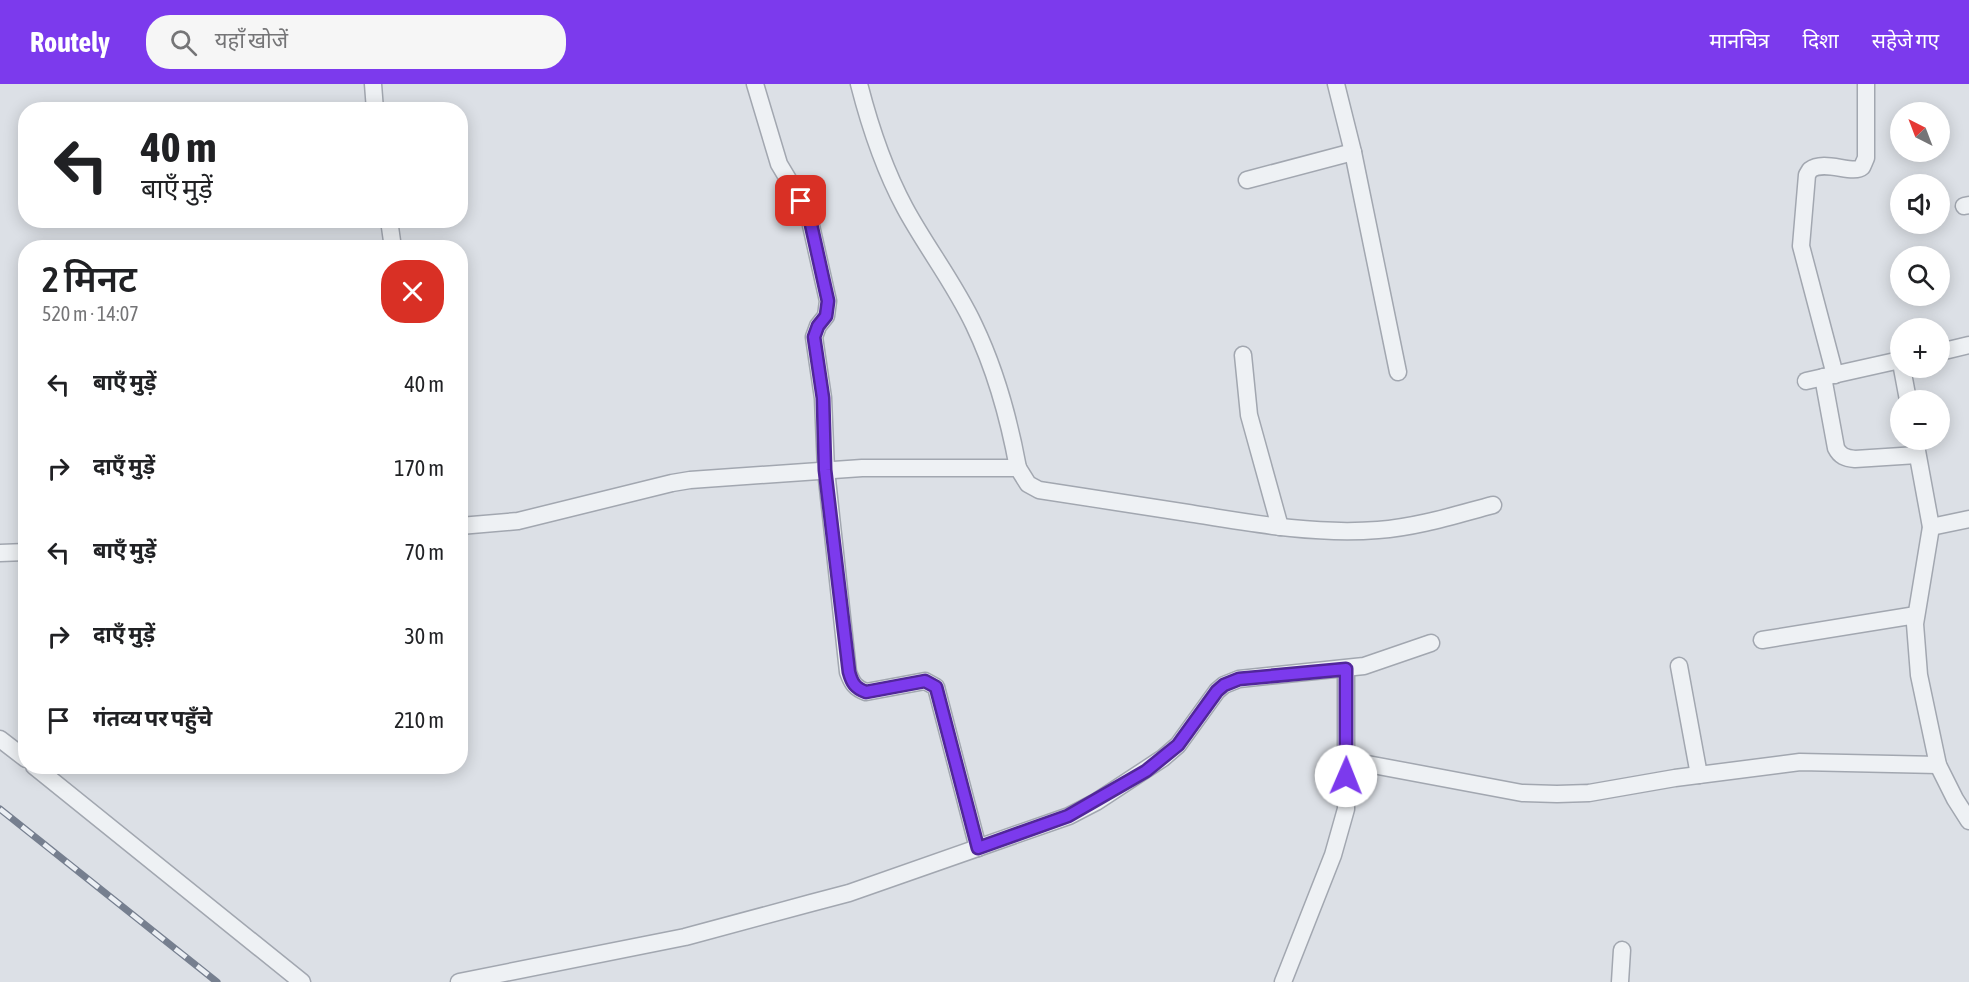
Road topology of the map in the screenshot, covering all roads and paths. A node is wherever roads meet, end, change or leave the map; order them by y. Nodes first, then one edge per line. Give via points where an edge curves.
1 (373, 84) edge
2 (755, 84) edge
3 (859, 84) edge
4 (1336, 84) edge
5 (1866, 84) edge
6 (374, 102) edge
7 (1353, 152) junction
8 (1247, 180) dead end
9 (1969, 345) edge
10 (1950, 350) edge
11 (1243, 354) dead end
12 (1890, 362) edge
13 (1398, 372) dead end
14 (1829, 376) junction
15 (1806, 381) dead end
16 (1900, 450) edge
17 (1917, 450) edge
18 (1018, 468) junction
19 (825, 470) junction
20 (1493, 505) dead end
21 (1969, 519) edge
22 (468, 525) edge
23 (1280, 527) junction
24 (1931, 527) junction
25 (18, 553) edge
26 (0, 554) edge
27 (1916, 615) junction
28 (1762, 640) dead end
29 (1431, 643) dead end
30 (1678, 666) dead end
31 (1346, 669) junction
32 (0, 739) edge
33 (18, 753) edge
34 (1346, 760) junction
35 (1938, 765) junction
36 (44, 774) edge
37 (1699, 775) junction
38 (1968, 818) edge
39 (978, 848) junction
40 (1622, 950) dead end
41 (302, 982) edge
42 (459, 982) edge
43 (1283, 982) edge
44 (1620, 982) edge

1 - 6 street
2 - 19 street via 778,164 807,210 828,301 826,316 814,337 823,398
3 - 18 street via 888,173 984,346 1004,403
4 - 7 street
5 - 14 street via 1863,165 1857,169 1814,166 1807,176 1801,246
7 - 8 street
7 - 13 street
9 - 10 street
11 - 23 street via 1249,415
12 - 14 street
14 - 15 street
14 - 16 street via 1839,454 1854,459
17 - 24 street
18 - 19 street
18 - 23 street via 1028,484 1039,490
19 - 22 street via 672,483 518,521
19 - 39 street via 852,683 866,692 925,681 936,687
20 - 23 street via 1421,525 1377,530
21 - 24 street
24 - 27 street
25 - 26 street
27 - 28 street
27 - 35 street via 1919,675
29 - 31 street via 1378,663
30 - 37 street
31 - 34 street
31 - 39 street via 1231,681 1217,691 1178,745 1146,771 1068,816
32 - 33 street
34 - 37 street via 1522,793 1589,793
34 - 43 street via 1346,810 1341,828
35 - 37 street via 1800,762
35 - 38 street
36 - 41 street
39 - 42 street via 849,893 685,937
40 - 44 street

